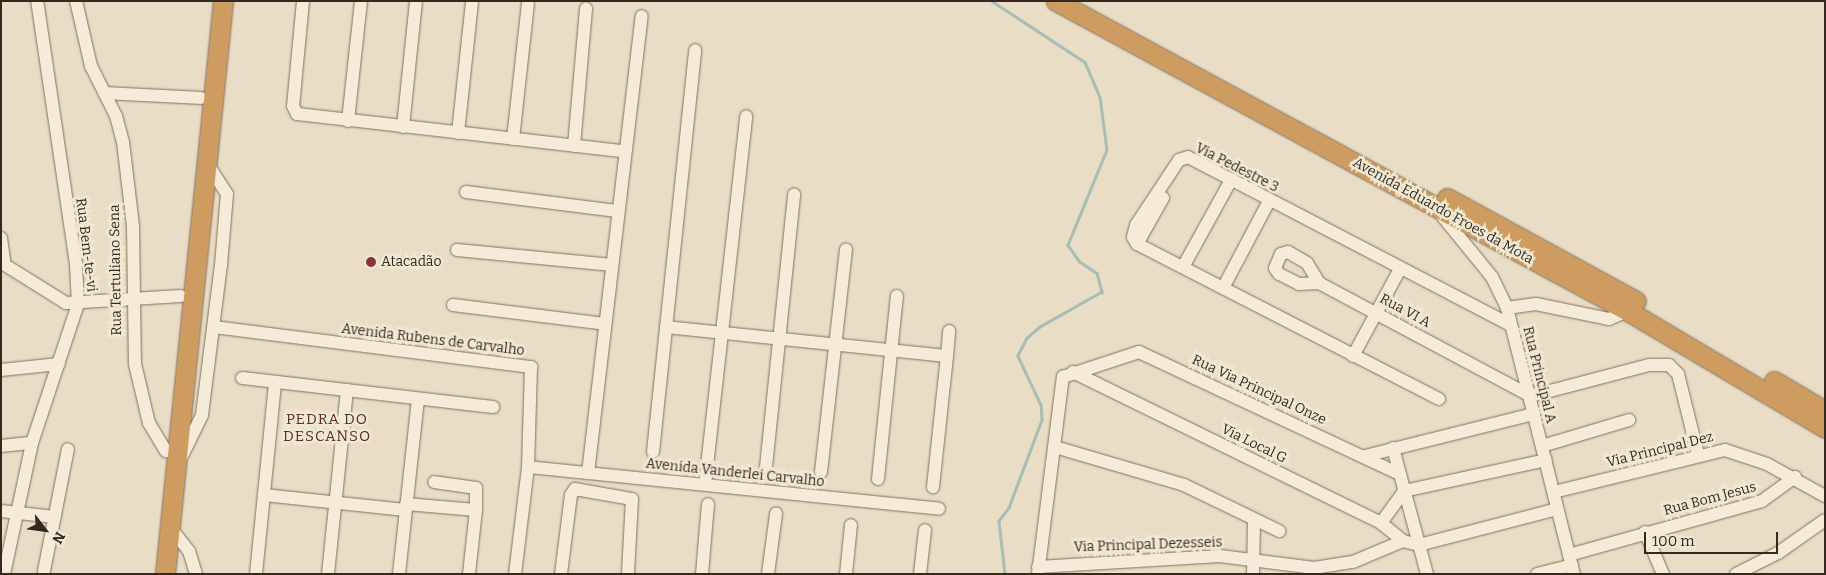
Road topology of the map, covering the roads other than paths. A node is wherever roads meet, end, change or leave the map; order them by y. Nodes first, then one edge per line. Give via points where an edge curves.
1 (37, 1) edge
2 (76, 1) edge
3 (211, 1) edge
4 (223, 1) edge
5 (232, 1) edge
6 (303, 1) edge
7 (361, 1) edge
8 (416, 1) edge
9 (472, 1) edge
10 (1056, 1) edge
11 (1083, 1) edge
12 (528, 4) dead end
13 (586, 9) dead end
14 (642, 16) dead end
15 (695, 50) dead end
16 (216, 69) junction
17 (104, 93) junction
18 (201, 98) junction
19 (746, 116) dead end
20 (348, 121) junction
21 (403, 128) junction
22 (458, 133) junction
23 (513, 139) junction
24 (574, 146) junction
25 (624, 151) junction
26 (207, 163) junction
27 (1231, 180) junction
28 (466, 192) dead end
29 (794, 194) dead end
30 (1269, 201) junction
31 (1433, 205) junction
32 (617, 211) junction
33 (1, 238) edge
34 (846, 249) dead end
35 (458, 250) dead end
36 (3, 264) edge
37 (612, 265) junction
38 (1183, 267) junction
39 (1400, 269) junction
40 (1319, 283) junction
41 (1223, 288) junction
42 (180, 296) junction
43 (897, 296) dead end
44 (131, 301) junction
45 (78, 304) junction
46 (453, 305) dead end
47 (1507, 308) junction
48 (1628, 311) junction
49 (1377, 313) junction
50 (605, 324) junction
51 (1511, 325) junction
52 (666, 326) junction
53 (214, 327) junction
54 (949, 331) dead end
55 (722, 332) junction
56 (777, 338) junction
57 (835, 344) junction
58 (892, 349) junction
59 (947, 356) junction
60 (1353, 356) junction
61 (59, 364) junction
62 (1, 370) edge
63 (1074, 372) junction
64 (242, 378) dead end
65 (275, 382) junction
66 (347, 390) junction
67 (1531, 396) junction
68 (418, 399) junction
69 (1439, 399) dead end
70 (493, 407) dead end
71 (1825, 411) edge
72 (1534, 414) junction
73 (1628, 420) dead end
74 (1825, 428) edge
75 (32, 443) junction
76 (1, 446) edge
77 (1542, 446) junction
78 (1055, 447) junction
79 (1393, 448) junction
80 (68, 449) dead end
81 (166, 451) junction
82 (653, 452) dead end
83 (1698, 454) junction
84 (1365, 456) junction
85 (1546, 460) junction
86 (528, 467) junction
87 (766, 467) dead end
88 (821, 472) dead end
89 (588, 473) junction
90 (1400, 474) junction
91 (1795, 477) junction
92 (878, 479) dead end
93 (172, 481) junction
94 (434, 482) dead end
95 (705, 484) junction
96 (933, 487) dead end
97 (1404, 491) junction
98 (1554, 492) junction
99 (264, 496) junction
100 (1825, 496) edge
101 (336, 502) junction
102 (708, 504) dead end
103 (406, 507) junction
104 (939, 509) dead end
105 (1557, 509) junction
106 (17, 510) junction
107 (476, 510) junction
108 (1, 511) edge
109 (776, 514) dead end
110 (55, 517) junction
111 (1825, 520) edge
112 (1254, 522) junction
113 (1381, 523) junction
114 (851, 525) dead end
115 (170, 527) junction
116 (925, 530) dead end
117 (1279, 531) dead end
118 (1645, 532) junction
119 (1403, 541) junction
120 (1419, 544) junction
121 (1571, 565) edge
122 (1254, 568) edge
123 (1038, 570) edge
124 (44, 571) dead end
125 (1314, 571) edge
126 (4, 574) edge
127 (154, 574) edge
128 (165, 574) edge
129 (196, 574) edge
130 (256, 574) edge
131 (328, 574) edge
132 (399, 574) edge
133 (469, 574) edge
134 (515, 574) edge
135 (561, 574) edge
136 (628, 574) edge
137 (702, 574) edge
138 (768, 574) edge
139 (846, 574) edge
140 (920, 574) edge
141 (1427, 574) edge
142 (1537, 574) edge
143 (1663, 574) edge
144 (1736, 574) edge

1 - 45 street, Rua Bem-te-vi via 77,270
2 - 17 street, Rua Tertuliano Sena via 89,60
3 - 18 highway
4 - 16 highway
5 - 16 highway
6 - 20 street via 294,110 302,115
7 - 20 street
8 - 21 street
9 - 22 street
10 - 31 highway, Avenida Eduardo Froes da Mota
11 - 71 highway, Avenida Eduardo Froes da Mota via 1596,279
12 - 23 street
13 - 24 street
14 - 25 street
15 - 52 street
16 - 26 highway
17 - 18 street
17 - 44 street, Rua Tertuliano Sena via 120,129 127,170 133,226
18 - 42 highway
19 - 55 street
20 - 21 street
21 - 22 street
22 - 23 street
23 - 24 street
24 - 25 street
25 - 32 street
26 - 53 street via 226,189
26 - 93 highway
27 - 30 street, Via Pedestre 3
27 - 38 street
27 - 38 street, Via Pedestre 3 via 1186,157 1179,160 1136,225 1133,237 1137,244
28 - 32 street
29 - 56 street
30 - 39 street, Via Pedestre 3
30 - 41 street
31 - 47 street, Rua Principal A via 1492,277
31 - 48 highway, Avenida Eduardo Froes da Mota
32 - 37 street
33 - 36 street
34 - 57 street
35 - 37 street
36 - 45 street via 48,295
37 - 50 street
38 - 41 street, Via Pedestre 3
39 - 49 street
39 - 51 street, Via Pedestre 3
40 - 40 street, Rua VI A via 1312,268 1292,254 1283,253 1276,272 1305,286
40 - 49 street, Rua VI A
41 - 60 street, Via Pedestre 3
42 - 44 street
42 - 81 highway
43 - 58 street
44 - 45 street
44 - 81 street, Rua Tertuliano Sena via 134,358 145,410
45 - 61 street, Rua Bem-te-vi
46 - 50 street
47 - 48 street via 1536,304 1609,319
47 - 51 street, Rua Principal A
48 - 74 highway, Avenida Eduardo Froes da Mota
49 - 60 street
49 - 67 street, Rua VI A
50 - 89 street
51 - 67 street, Rua Principal A
52 - 55 street
52 - 82 street
53 - 86 street, Avenida Rubens de Carvalho via 528,365 534,376
53 - 93 street via 208,383 199,424
54 - 59 street
55 - 56 street
55 - 95 street
56 - 57 street
56 - 87 street
57 - 58 street
57 - 88 street
58 - 59 street
58 - 92 street
59 - 96 street
60 - 69 street, Via Pedestre 3
61 - 62 street
61 - 75 street, Rua Bem-te-vi
63 - 78 street via 1061,382
63 - 84 street, Rua Via Principal Onze via 1139,352
63 - 113 street, Via Local G
64 - 65 street
65 - 66 street
65 - 99 street
66 - 68 street
66 - 101 street
67 - 72 street, Rua Principal A
67 - 83 street via 1656,363 1674,369
68 - 70 street
68 - 103 street
72 - 77 street, Rua Principal A
72 - 79 street
73 - 77 street
75 - 76 street
75 - 106 street, Rua Bem-te-vi
77 - 85 street, Rua Principal A
78 - 112 street via 1195,490
78 - 123 street via 1048,522
79 - 84 street
79 - 90 street
80 - 110 street
81 - 127 highway
83 - 91 street, Via Principal Dez via 1733,451
83 - 98 street, Via Principal Dez
84 - 90 street, Rua Via Principal Onze
85 - 97 street
85 - 98 street, Rua Principal A
86 - 89 street, Avenida Vanderlei Carvalho
86 - 134 street, Avenida Rubens de Carvalho
89 - 95 street, Avenida Vanderlei Carvalho
90 - 97 street
91 - 100 street, Via Principal Dez
91 - 118 street, Rua Bom Jesus via 1778,494 1762,501
93 - 115 highway
94 - 107 street via 476,488
95 - 104 street, Avenida Vanderlei Carvalho
97 - 113 street
97 - 120 street
98 - 105 street, Rua Principal A
99 - 101 street
99 - 130 street
101 - 103 street
101 - 131 street
102 - 137 street
103 - 107 street
103 - 132 street
105 - 120 street
105 - 121 street, Rua Principal A
106 - 108 street
106 - 110 street
106 - 126 street, Rua Bem-te-vi
107 - 133 street
109 - 138 street
110 - 124 street
111 - 144 street via 1778,554
112 - 117 street
112 - 122 street
113 - 119 street, Via Local G
114 - 139 street
115 - 128 highway
115 - 129 street via 189,551
116 - 140 street
118 - 121 street, Rua Bom Jesus
118 - 143 street
119 - 120 street, Via Local G
119 - 125 street, Via Principal Dezesseis via 1353,562
120 - 141 street
121 - 142 street, Rua Bom Jesus
122 - 123 street, Via Principal Dezesseis via 1203,556
122 - 125 street, Via Principal Dezesseis
135 - 136 street via 570,495 575,489 632,499

